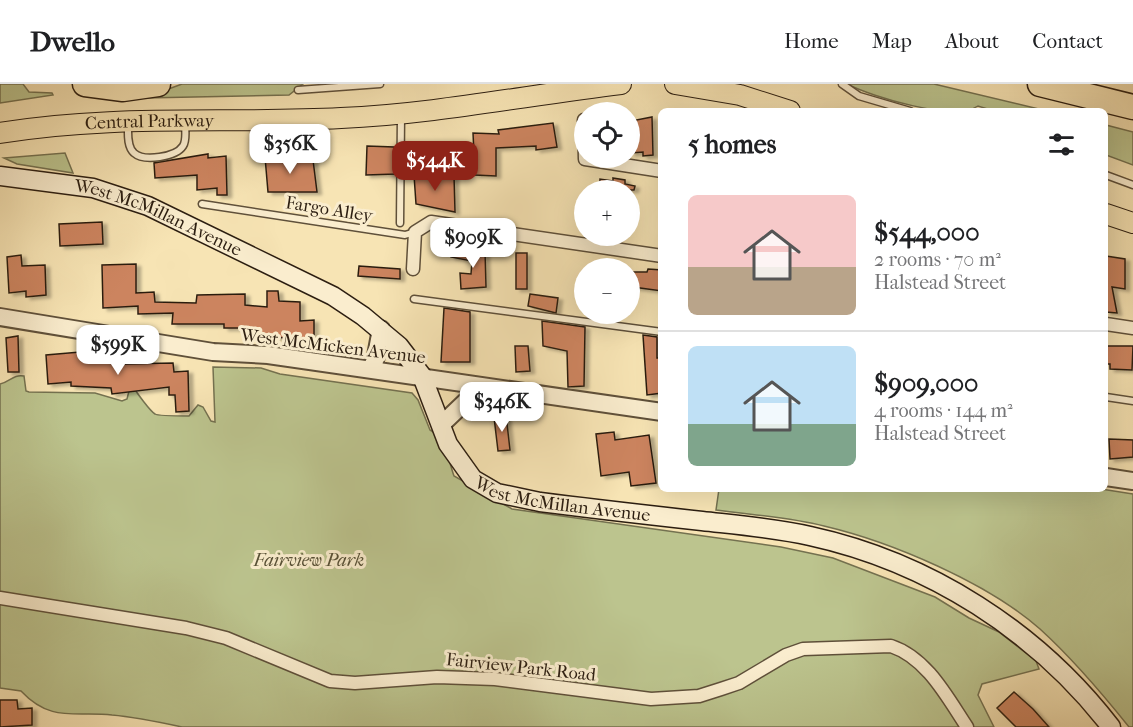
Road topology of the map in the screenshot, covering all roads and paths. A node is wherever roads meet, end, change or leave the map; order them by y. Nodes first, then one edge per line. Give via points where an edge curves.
1 (85, 84) edge
2 (158, 84) edge
3 (380, 84) edge
4 (621, 84) edge
5 (675, 84) edge
6 (842, 84) edge
7 (1040, 84) edge
8 (298, 90) dead end
9 (1133, 107) edge
10 (781, 108) edge
11 (900, 108) edge
12 (400, 114) junction
13 (128, 122) junction
14 (185, 122) junction
15 (0, 133) edge
16 (640, 168) edge
17 (658, 170) edge
18 (0, 176) edge
19 (1108, 176) edge
20 (1133, 184) edge
21 (202, 204) dead end
22 (1108, 215) edge
23 (400, 223) dead end
24 (1133, 223) edge
25 (415, 232) junction
26 (658, 255) edge
27 (413, 269) dead end
28 (414, 300) dead end
29 (0, 317) edge
30 (1108, 324) edge
31 (1133, 328) edge
32 (381, 329) junction
33 (658, 331) edge
34 (370, 369) junction
35 (422, 376) junction
36 (482, 386) junction
37 (1108, 397) edge
38 (1133, 401) edge
39 (658, 411) edge
40 (441, 425) junction
41 (1108, 477) edge
42 (1133, 481) edge
43 (0, 598) edge
44 (967, 727) edge
45 (1111, 727) edge

1 - 2 highway via 123,89
3 - 8 lane
4 - 12 main road, Central Parkway
5 - 10 main road via 740,95
6 - 11 lane via 859,96
7 - 9 highway
12 - 14 main road, Central Parkway via 266,122
12 - 23 lane
13 - 14 main road, Central Parkway
13 - 14 lane via 129,143 140,157 178,152 185,144
13 - 15 main road, Central Parkway via 48,125
16 - 17 street
18 - 32 main road, West McMillan Avenue via 93,188 148,206 333,296
19 - 20 lane
21 - 25 lane, Fargo Alley via 405,235
22 - 24 main road
25 - 26 street via 431,222
25 - 27 street
28 - 33 lane
29 - 34 street, West McMicken Avenue via 213,352
30 - 31 street
32 - 34 street
32 - 35 main road, West McMillan Avenue
34 - 35 street, West McMicken Avenue
35 - 36 street, West McMicken Avenue
35 - 40 main road, West McMillan Avenue
36 - 39 street, West McMicken Avenue
36 - 40 street
37 - 38 lane
40 - 45 main road, West McMillan Avenue via 461,465 473,479 497,493 540,502 809,536 852,547 925,576 986,610 1029,642 1064,672
41 - 42 street
43 - 44 street, Fairview Park Road via 226,638 330,681 495,679 651,699 699,696 721,689 803,649 891,646 904,650 922,664

